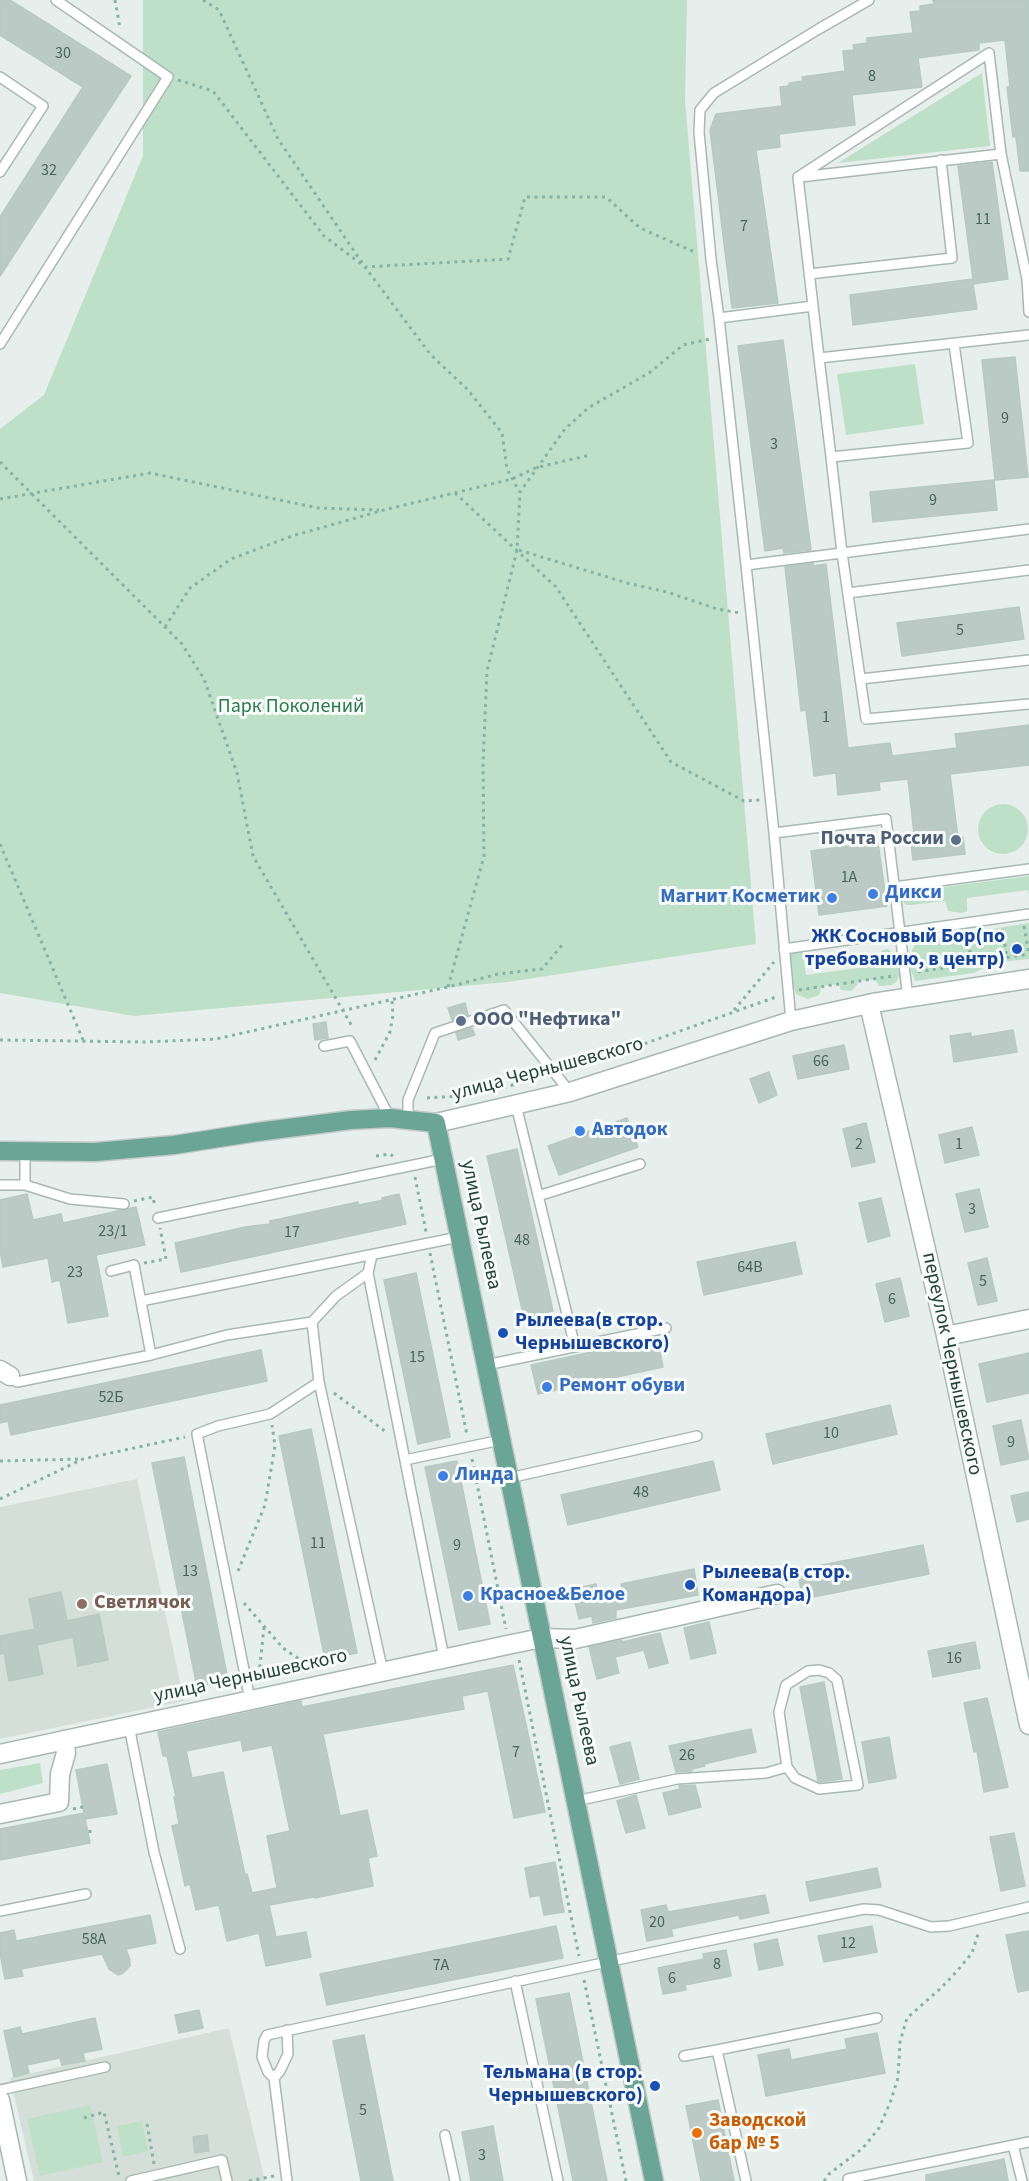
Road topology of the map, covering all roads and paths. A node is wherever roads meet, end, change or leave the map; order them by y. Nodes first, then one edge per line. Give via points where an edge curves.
1 (56, 0) edge
2 (115, 0) edge
3 (203, 0) edge
4 (869, 0) edge
5 (124, 48) junction
6 (0, 77) edge
7 (168, 77) junction
8 (1001, 154) junction
9 (941, 160) junction
10 (0, 172) edge
11 (798, 177) junction
12 (711, 259) junction
13 (364, 267) junction
14 (809, 274) junction
15 (1028, 277) edge
16 (813, 306) junction
17 (1029, 312) edge
18 (719, 318) junction
19 (1029, 335) edge
20 (721, 336) junction
21 (0, 344) edge
22 (954, 344) junction
23 (819, 358) junction
24 (590, 455) dead end
25 (831, 457) junction
26 (0, 462) edge
27 (535, 468) junction
28 (512, 479) junction
29 (520, 492) junction
30 (455, 493) junction
31 (31, 494) junction
32 (0, 499) edge
33 (384, 510) junction
34 (1029, 529) edge
35 (517, 550) junction
36 (842, 553) junction
37 (746, 565) junction
38 (1029, 570) edge
39 (848, 593) junction
40 (751, 614) junction
41 (165, 627) junction
42 (1029, 660) edge
43 (861, 679) junction
44 (1029, 704) edge
45 (771, 800) junction
46 (774, 832) junction
47 (0, 844) edge
48 (1029, 869) edge
49 (894, 887) junction
50 (1026, 914) edge
51 (1000, 918) junction
52 (933, 927) junction
53 (899, 932) junction
54 (563, 944) dead end
55 (784, 950) junction
56 (1029, 954) edge
57 (1006, 957) junction
58 (985, 961) junction
59 (904, 974) junction
60 (1029, 979) edge
61 (448, 987) junction
62 (789, 993) junction
63 (908, 998) junction
64 (392, 1000) junction
65 (869, 1004) junction
66 (342, 1011) junction
67 (733, 1012) junction
68 (791, 1021) junction
69 (357, 1036) dead end
70 (0, 1040) edge
71 (83, 1040) junction
72 (324, 1046) dead end
73 (368, 1054) dead end
74 (554, 1072) junction
75 (570, 1092) junction
76 (427, 1098) dead end
77 (516, 1105) junction
78 (399, 1119) junction
79 (436, 1123) junction
80 (0, 1151) edge
81 (25, 1153) junction
82 (443, 1159) junction
83 (640, 1164) dead end
84 (0, 1185) edge
85 (25, 1185) junction
86 (538, 1196) junction
87 (124, 1204) joint
88 (158, 1218) junction
89 (459, 1237) junction
90 (372, 1255) junction
91 (134, 1265) junction
92 (111, 1271) dead end
93 (368, 1273) junction
94 (141, 1301) junction
95 (1029, 1319) edge
96 (312, 1322) junction
97 (666, 1328) dead end
98 (946, 1336) junction
99 (575, 1347) junction
100 (151, 1355) junction
101 (486, 1365) junction
102 (3, 1375) edge
103 (319, 1382) junction
104 (270, 1414) junction
105 (197, 1434) junction
106 (697, 1436) dead end
107 (501, 1440) junction
108 (402, 1444) junction
109 (83, 1459) junction
110 (405, 1460) junction
111 (0, 1461) edge
112 (509, 1478) junction
113 (0, 1499) edge
114 (237, 1573) dead end
115 (241, 1594) dead end
116 (777, 1594) dead end
117 (264, 1627) junction
118 (542, 1638) junction
119 (444, 1658) junction
120 (383, 1672) junction
121 (305, 1674) dead end
122 (271, 1683) dead end
123 (250, 1700) junction
124 (1029, 1725) edge
125 (129, 1726) junction
126 (64, 1740) junction
127 (0, 1754) edge
128 (787, 1767) junction
129 (576, 1801) junction
130 (75, 1807) dead end
131 (82, 1807) dead end
132 (0, 1814) edge
133 (86, 1894) dead end
134 (1029, 1907) edge
135 (0, 1911) edge
136 (982, 1918) junction
137 (180, 1949) dead end
138 (609, 1961) junction
139 (515, 1981) junction
140 (878, 2018) dead end
141 (287, 2030) junction
142 (717, 2050) junction
143 (684, 2056) dead end
144 (105, 2067) dead end
145 (274, 2078) junction
146 (0, 2090) edge
147 (0, 2100) edge
148 (84, 2118) dead end
149 (147, 2124) dead end
150 (445, 2135) dead end
151 (1029, 2142) edge
152 (1013, 2145) junction
153 (156, 2175) junction
154 (287, 2177) edge
155 (845, 2180) edge
156 (17, 2181) edge
157 (120, 2181) edge
158 (131, 2181) edge
159 (227, 2181) edge
160 (249, 2181) edge
161 (455, 2181) edge
162 (558, 2181) edge
163 (654, 2181) edge
164 (746, 2181) edge
165 (824, 2181) edge
166 (1022, 2181) edge

1 - 5 lane
2 - 5 path
3 - 13 path via 219,10 278,139
4 - 12 lane via 714,93 700,110
5 - 7 lane
6 - 10 lane via 43,106
7 - 13 path via 213,91 324,236
7 - 21 lane
8 - 9 lane
8 - 11 lane via 989,53
8 - 15 lane
9 - 11 lane
9 - 14 lane via 952,258
11 - 14 lane
12 - 13 path via 640,228 606,197 525,197 508,258
12 - 18 lane
13 - 28 path via 430,354 468,390 502,433
14 - 16 lane
15 - 17 lane
16 - 18 lane
16 - 23 lane
18 - 20 lane
19 - 22 lane
20 - 27 path via 682,345 649,373 588,408 565,429
20 - 37 lane
22 - 23 lane
22 - 25 lane via 968,443
23 - 25 lane
24 - 27 path
25 - 36 lane
26 - 31 path
27 - 28 path
27 - 29 path
28 - 29 path
28 - 30 path
29 - 35 path
30 - 33 path
30 - 35 path
31 - 32 path
31 - 33 path via 150,474 318,508
31 - 41 path
33 - 41 path via 292,536 231,560 190,588
34 - 36 lane
35 - 40 path via 728,612
35 - 45 path via 556,587 671,762 744,801
35 - 61 path via 487,671 484,856
36 - 37 lane
36 - 39 lane
37 - 40 lane
38 - 39 lane
39 - 43 lane
40 - 45 lane
41 - 66 path via 182,644 204,679 237,773 253,856
42 - 43 lane
43 - 44 lane via 866,719
45 - 46 lane
46 - 49 lane via 886,819
46 - 55 lane
47 - 71 path
48 - 49 lane
49 - 53 lane
50 - 51 lane
50 - 56 path
51 - 52 lane
51 - 57 path
52 - 53 lane
52 - 58 path
53 - 55 lane
53 - 59 lane
54 - 61 path via 542,969 498,974
55 - 62 lane
55 - 67 path
56 - 57 path
57 - 58 path
58 - 59 path
59 - 62 path
59 - 63 lane
60 - 63 street, улица Чернышевского
61 - 64 path
62 - 67 path
62 - 68 lane
63 - 65 street, улица Чернышевского
64 - 66 path
64 - 73 path via 390,1032 373,1062
65 - 68 street, улица Чернышевского
65 - 98 street, переулок Чернышевского
66 - 69 path
66 - 71 path via 216,1039
67 - 74 path
68 - 75 street, улица Чернышевского
70 - 71 path
72 - 78 lane via 350,1041
74 - 75 lane
74 - 76 path via 479,1095
74 - 78 lane via 504,1010 435,1033
75 - 77 street, улица Чернышевского
77 - 79 street, улица Чернышевского
77 - 86 lane
78 - 79 main road, улица Чернышевского
78 - 81 main road, улица Чернышевского via 351,1120 174,1145
79 - 82 main road, улица Рылеева
80 - 81 main road, улица Чернышевского
81 - 85 lane
82 - 88 lane
82 - 89 main road, улица Рылеева
83 - 86 lane
84 - 85 lane
85 - 87 lane via 70,1199
86 - 99 lane
87 - 88 path via 153,1197
88 - 91 path via 166,1259
89 - 90 lane
89 - 101 main road, улица Рылеева
90 - 93 lane
90 - 94 lane
91 - 92 lane
91 - 94 lane
93 - 96 lane via 336,1296
93 - 108 lane
94 - 100 lane
95 - 98 street
96 - 100 lane via 227,1335
96 - 103 lane
97 - 99 lane
98 - 124 street, переулок Чернышевского
99 - 101 lane
100 - 102 lane via 17,1382
101 - 107 main road, улица Рылеева
103 - 104 lane
103 - 108 path
103 - 120 lane
104 - 105 lane
104 - 114 path via 275,1446 265,1505
105 - 109 path
105 - 123 lane
106 - 112 lane
107 - 110 lane
107 - 112 main road, улица Рылеева
108 - 110 lane
109 - 111 path
109 - 113 path
110 - 119 lane
112 - 118 main road, улица Рылеева
115 - 117 path via 245,1605
116 - 118 street, улица Чернышевского via 575,1639
117 - 121 path via 283,1648 316,1671
117 - 122 path via 259,1675
118 - 119 street, улица Чернышевского
118 - 129 main road, улица Рылеева
119 - 120 street, улица Чернышевского
120 - 123 street, улица Чернышевского
123 - 125 street, улица Чернышевского
125 - 126 street, улица Чернышевского
125 - 137 lane via 154,1852
126 - 127 street, улица Чернышевского
126 - 132 street via 66,1753 59,1802
128 - 128 lane via 795,1778 819,1789 858,1785 837,1680 829,1673 808,1671 786,1685 779,1712
128 - 129 lane via 766,1773 677,1779
129 - 138 main road, улица Рылеева
130 - 131 path
133 - 135 lane
134 - 136 lane
136 - 138 lane via 932,1927 864,1909
136 - 165 path via 972,1953 907,2018 900,2042 898,2078 879,2128 864,2148
138 - 139 lane
138 - 163 main road, улица Рылеева
139 - 141 lane
139 - 162 lane
140 - 142 lane
141 - 145 lane via 288,2054
141 - 145 lane via 267,2034 264,2041 264,2065
142 - 143 lane
142 - 164 lane
144 - 146 lane
145 - 154 lane
147 - 156 street
148 - 157 path via 104,2112
149 - 153 path
150 - 161 lane
151 - 152 lane
152 - 155 lane
152 - 166 lane
153 - 158 lane
153 - 159 lane via 222,2160
154 - 160 path

